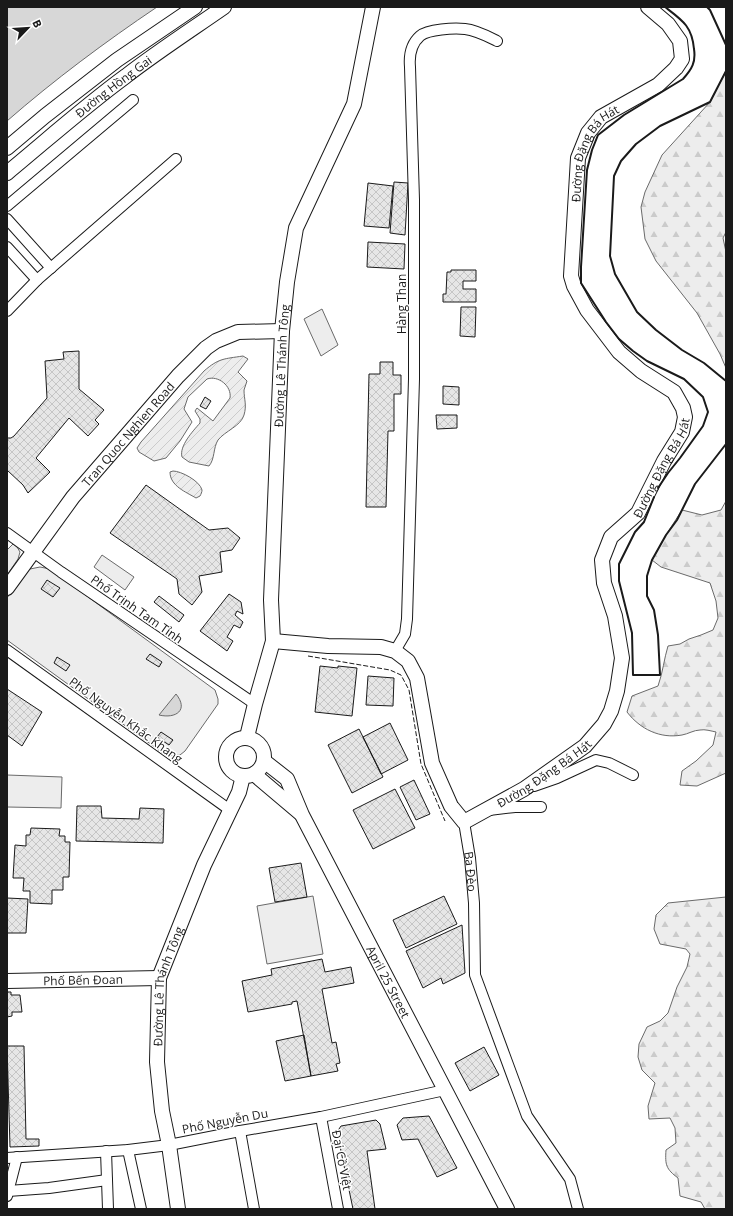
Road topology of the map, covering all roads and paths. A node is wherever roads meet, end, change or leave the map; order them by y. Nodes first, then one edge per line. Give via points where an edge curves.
1 (194, 7) edge
2 (224, 7) edge
3 (373, 7) edge
4 (648, 7) edge
5 (497, 41) dead end
6 (68, 98) junction
7 (134, 100) dead end
8 (80, 111) junction
9 (7, 148) edge
10 (176, 159) dead end
11 (7, 172) edge
12 (7, 206) edge
13 (7, 219) edge
14 (7, 247) edge
15 (51, 268) junction
16 (37, 280) junction
17 (7, 311) edge
18 (282, 331) junction
19 (7, 533) edge
20 (34, 553) junction
21 (7, 588) edge
22 (273, 641) junction
23 (7, 650) edge
24 (394, 652) junction
25 (255, 704) junction
26 (247, 737) junction
27 (264, 761) junction
28 (249, 775) junction
29 (633, 775) dead end
30 (524, 789) junction
31 (541, 807) dead end
32 (230, 810) junction
33 (485, 810) junction
34 (302, 815) junction
35 (464, 822) junction
36 (159, 978) junction
37 (7, 981) edge
38 (445, 1090) junction
39 (321, 1117) junction
40 (240, 1131) junction
41 (169, 1145) junction
42 (128, 1150) junction
43 (106, 1151) junction
44 (12, 1157) edge
45 (107, 1180) junction
46 (8, 1194) edge
47 (108, 1209) edge
48 (141, 1209) edge
49 (178, 1209) edge
50 (254, 1209) edge
51 (338, 1209) edge
52 (507, 1209) edge
53 (578, 1209) edge

1 - 6 street, Đường Hồng Gai via 117,60
2 - 8 street, Đường Hồng Gai via 126,75
3 - 18 street, Đường Lê Thánh Tông via 354,104 296,228
4 - 30 street, Đường Đặng Bá Hát via 668,24 680,41 682,59 658,85 601,117 588,133 578,158 571,276 587,310 619,352 641,371 674,392 685,417 682,432 638,513 611,537 602,560 604,583 615,616 622,658 611,712 585,746
5 - 24 street, Hàng Than via 465,29 432,30 420,36 411,48 414,401 407,619 405,634
6 - 8 street
6 - 9 street, Đường Hồng Gai
7 - 12 street
8 - 11 street, Đường Hồng Gai
10 - 15 street
13 - 15 street
14 - 16 street
15 - 16 street
16 - 17 street
18 - 20 street, Tran Quoc Nghien Road via 238,332 206,348 152,405 78,491
18 - 22 street, Đường Lê Thánh Tông via 271,600
19 - 20 street, Phố Trịnh Tam Tỉnh
20 - 21 street, Tran Quoc Nghien Road
20 - 25 street, Phố Trịnh Tam Tỉnh
22 - 24 street, Ba Đèo via 381,647
22 - 25 street, Đường Lê Thánh Tông
23 - 32 street, Phố Nguyễn Khắc Khang
24 - 35 street, Ba Đèo via 408,661 417,678 432,763 451,806
25 - 26 street, Đường Lê Thánh Tông
26 - 27 street via 261,745
26 - 28 street via 236,739 226,752 227,763 233,772
27 - 28 street via 262,766
27 - 34 street, April 25 Street via 287,778
28 - 32 street, Đường Lê Thánh Tông
28 - 34 street
29 - 30 street via 609,763 596,760 557,778
30 - 33 street, Đường Đặng Bá Hát
31 - 33 street
32 - 36 street, Đường Lê Thánh Tông via 204,865
33 - 35 street, Đường Đặng Bá Hát
34 - 38 street, April 25 Street
35 - 53 street, Ba Đèo via 474,903 475,975 527,1116 570,1179
36 - 37 street, Phố Bến Đoan
36 - 41 street, Đường Lê Thánh Tông via 156,1062
38 - 39 street, Phố Nguyễn Du
38 - 52 street, April 25 Street
39 - 40 street, Phố Nguyễn Du
39 - 51 street, Đại Cồ Việt
40 - 41 street, Phố Nguyễn Du
40 - 50 street
41 - 42 street, Phố Nguyễn Du
41 - 49 street, Đường Lê Thánh Tông
42 - 43 street, Phố Nguyễn Du
42 - 48 street
43 - 44 street, Phố Nguyễn Du
43 - 45 street
44 - 46 street
45 - 46 street
45 - 47 street

